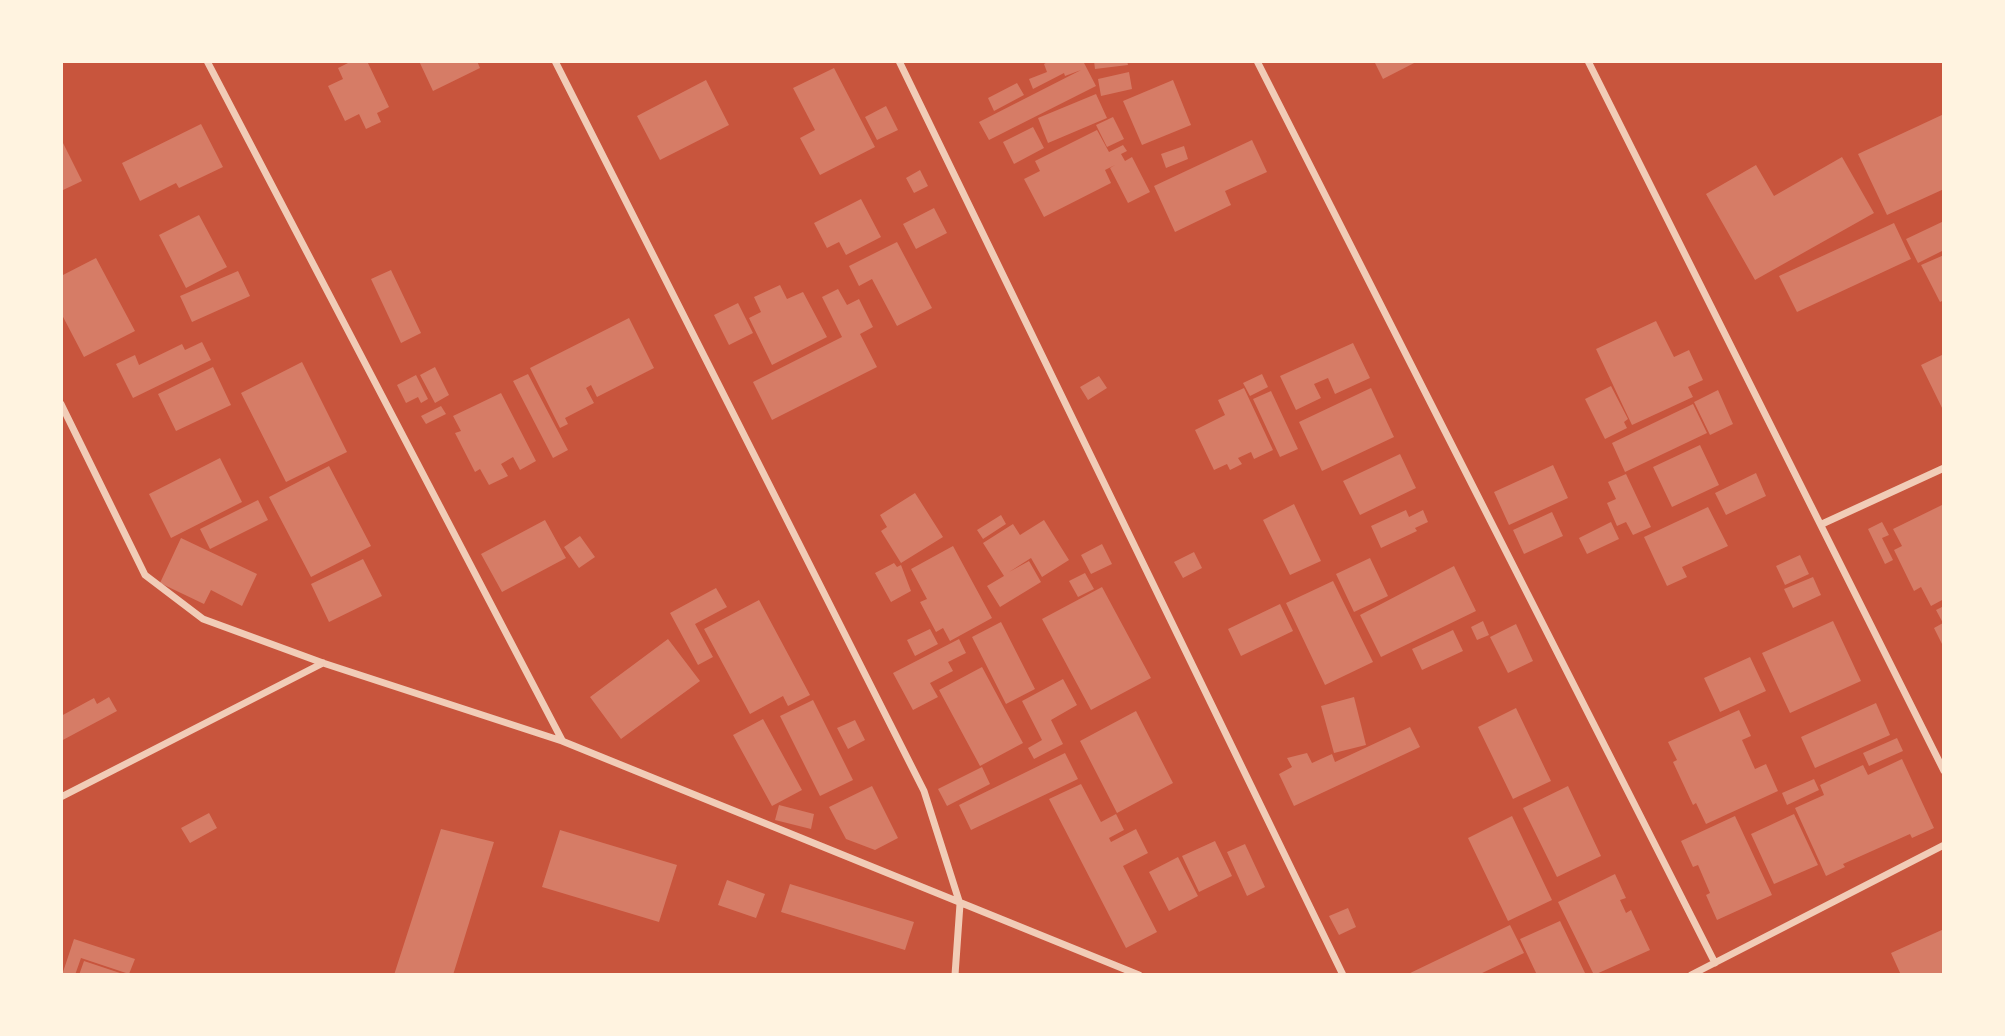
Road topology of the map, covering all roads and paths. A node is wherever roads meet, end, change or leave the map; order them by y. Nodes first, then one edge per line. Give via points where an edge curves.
1 (207, 61) edge
2 (555, 61) edge
3 (900, 61) edge
4 (1257, 61) edge
5 (1588, 61) edge
6 (61, 404) edge
7 (1944, 468) edge
8 (1822, 524) junction
9 (323, 663) junction
10 (562, 741) junction
11 (1944, 771) edge
12 (61, 797) edge
13 (1944, 845) edge
14 (960, 904) junction
15 (1715, 963) junction
16 (955, 975) edge
17 (1139, 975) edge
18 (1343, 975) edge
19 (1691, 975) edge

1 - 10 street
2 - 14 street via 924,791
3 - 18 street
4 - 15 street
5 - 8 street
6 - 9 street via 145,575 203,619
7 - 8 street
8 - 11 street
9 - 10 street
9 - 12 street
10 - 14 street
13 - 15 street
14 - 16 street
14 - 17 street
15 - 19 street

